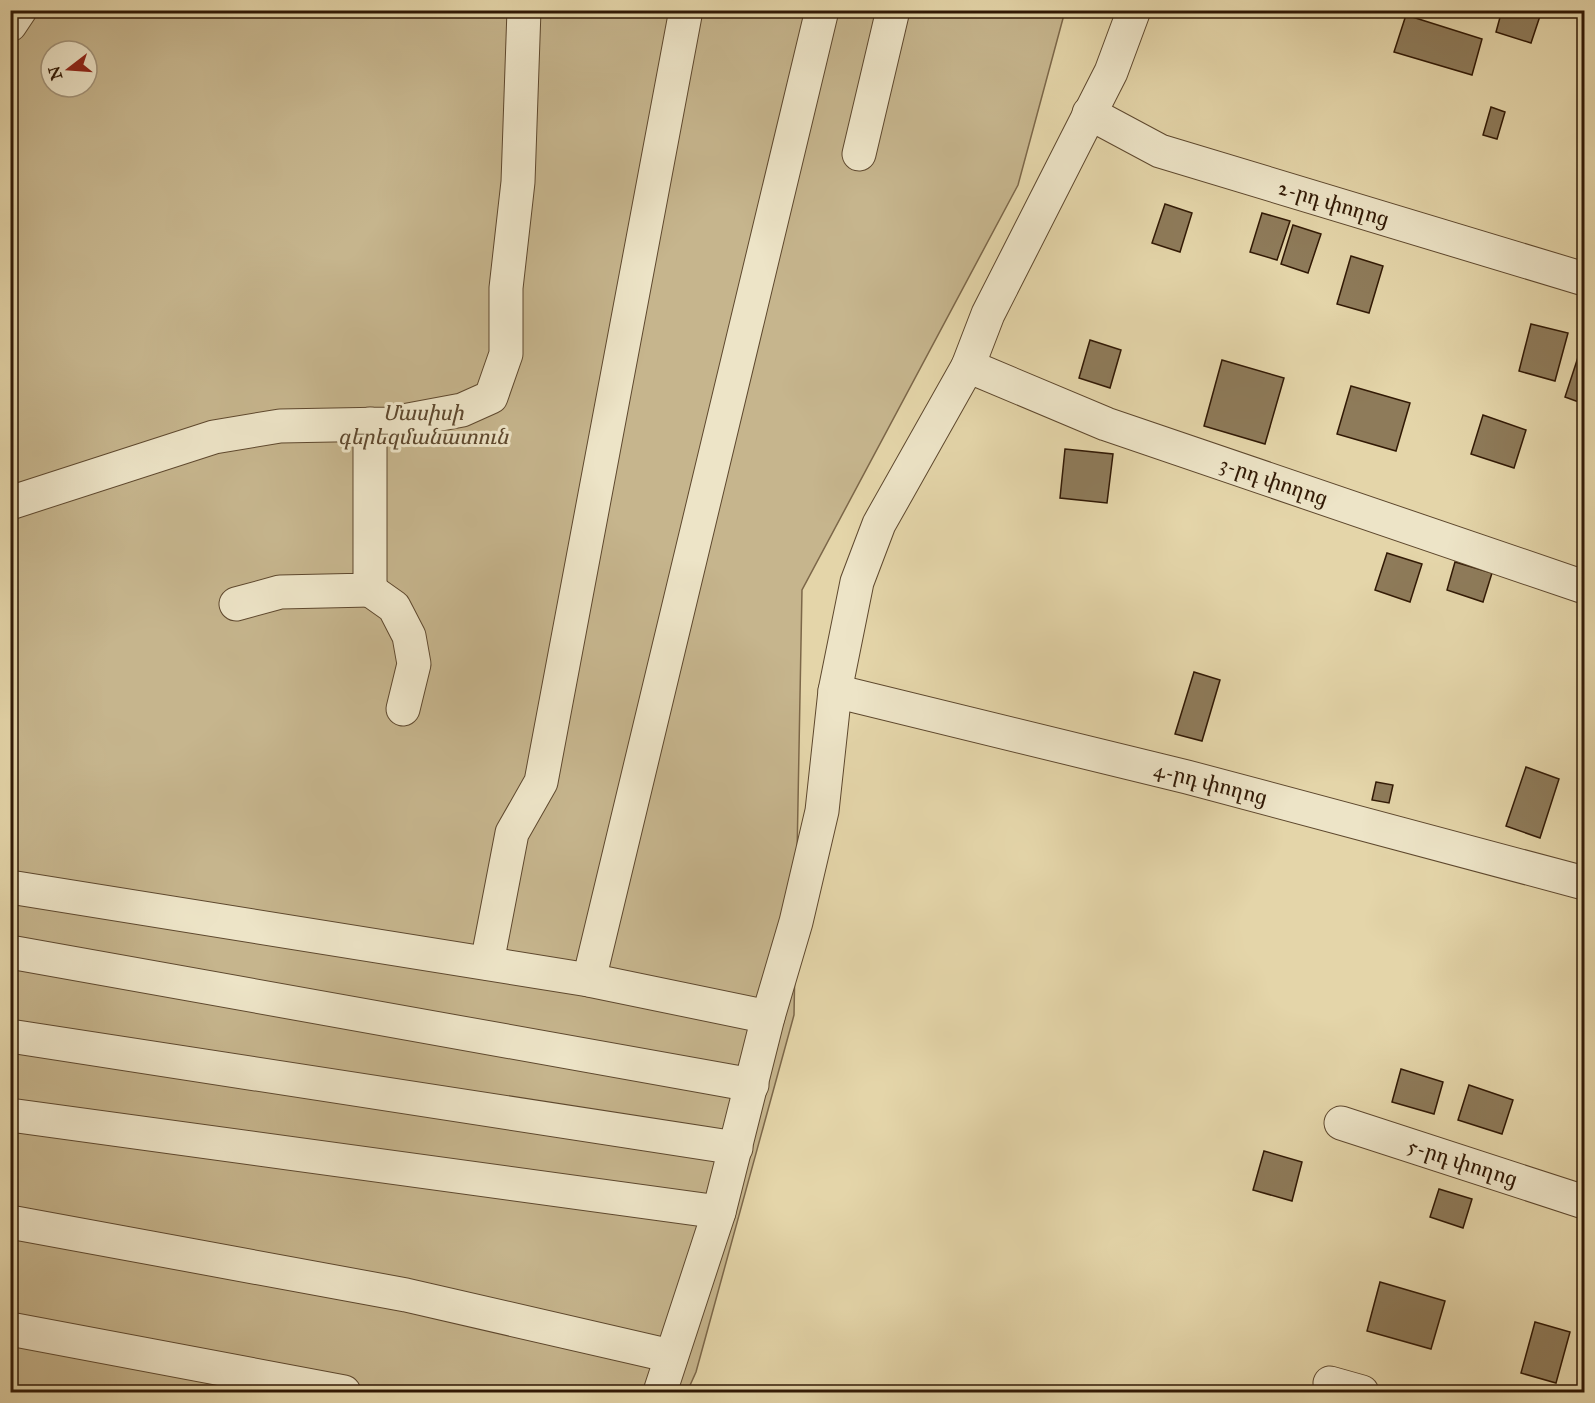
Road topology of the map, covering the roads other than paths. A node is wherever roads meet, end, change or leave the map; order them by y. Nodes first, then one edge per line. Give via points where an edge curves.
1 (20, 10) edge
2 (524, 10) edge
3 (686, 10) edge
4 (822, 10) edge
5 (893, 10) edge
6 (1134, 10) edge
7 (10, 25) edge
8 (1089, 113) junction
9 (859, 154) dead end
10 (1584, 279) edge
11 (968, 366) junction
12 (370, 424) junction
13 (10, 503) edge
14 (1584, 587) edge
15 (370, 590) junction
16 (236, 604) dead end
17 (835, 691) junction
18 (403, 709) dead end
19 (1584, 883) edge
20 (10, 887) edge
21 (10, 952) edge
22 (487, 963) junction
23 (589, 980) junction
24 (768, 1017) junction
25 (10, 1036) edge
26 (752, 1085) junction
27 (10, 1115) edge
28 (1341, 1124) dead end
29 (736, 1148) junction
30 (1584, 1202) edge
31 (719, 1212) junction
32 (10, 1222) edge
33 (10, 1329) edge
34 (671, 1356) junction
35 (1330, 1383) dead end
36 (344, 1392) edge
37 (660, 1392) edge
38 (1362, 1392) edge

1 - 7 street
2 - 12 street via 518,182 506,288 506,354 491,396 462,410
3 - 22 street via 541,782 512,833
4 - 23 street
5 - 9 street
6 - 8 street via 1111,72
8 - 10 street, 2-րդ փողոց via 1160,151
8 - 11 street via 988,314
11 - 14 street, 3-րդ փողոց via 1106,424
11 - 17 street via 879,524 857,582
12 - 13 street via 280,426 214,437
12 - 15 street
15 - 16 street via 280,592
15 - 18 street via 394,607 409,636 414,664
17 - 19 street, 4-րդ փողոց via 1186,777
17 - 24 street via 822,811
20 - 22 street
21 - 26 street
22 - 23 street
23 - 24 street
24 - 26 street
25 - 29 street
26 - 29 street
27 - 31 street
28 - 30 street, 5-րդ փողոց
29 - 31 street
31 - 34 street
32 - 34 street via 406,1295
33 - 36 street
34 - 37 street
35 - 38 street

